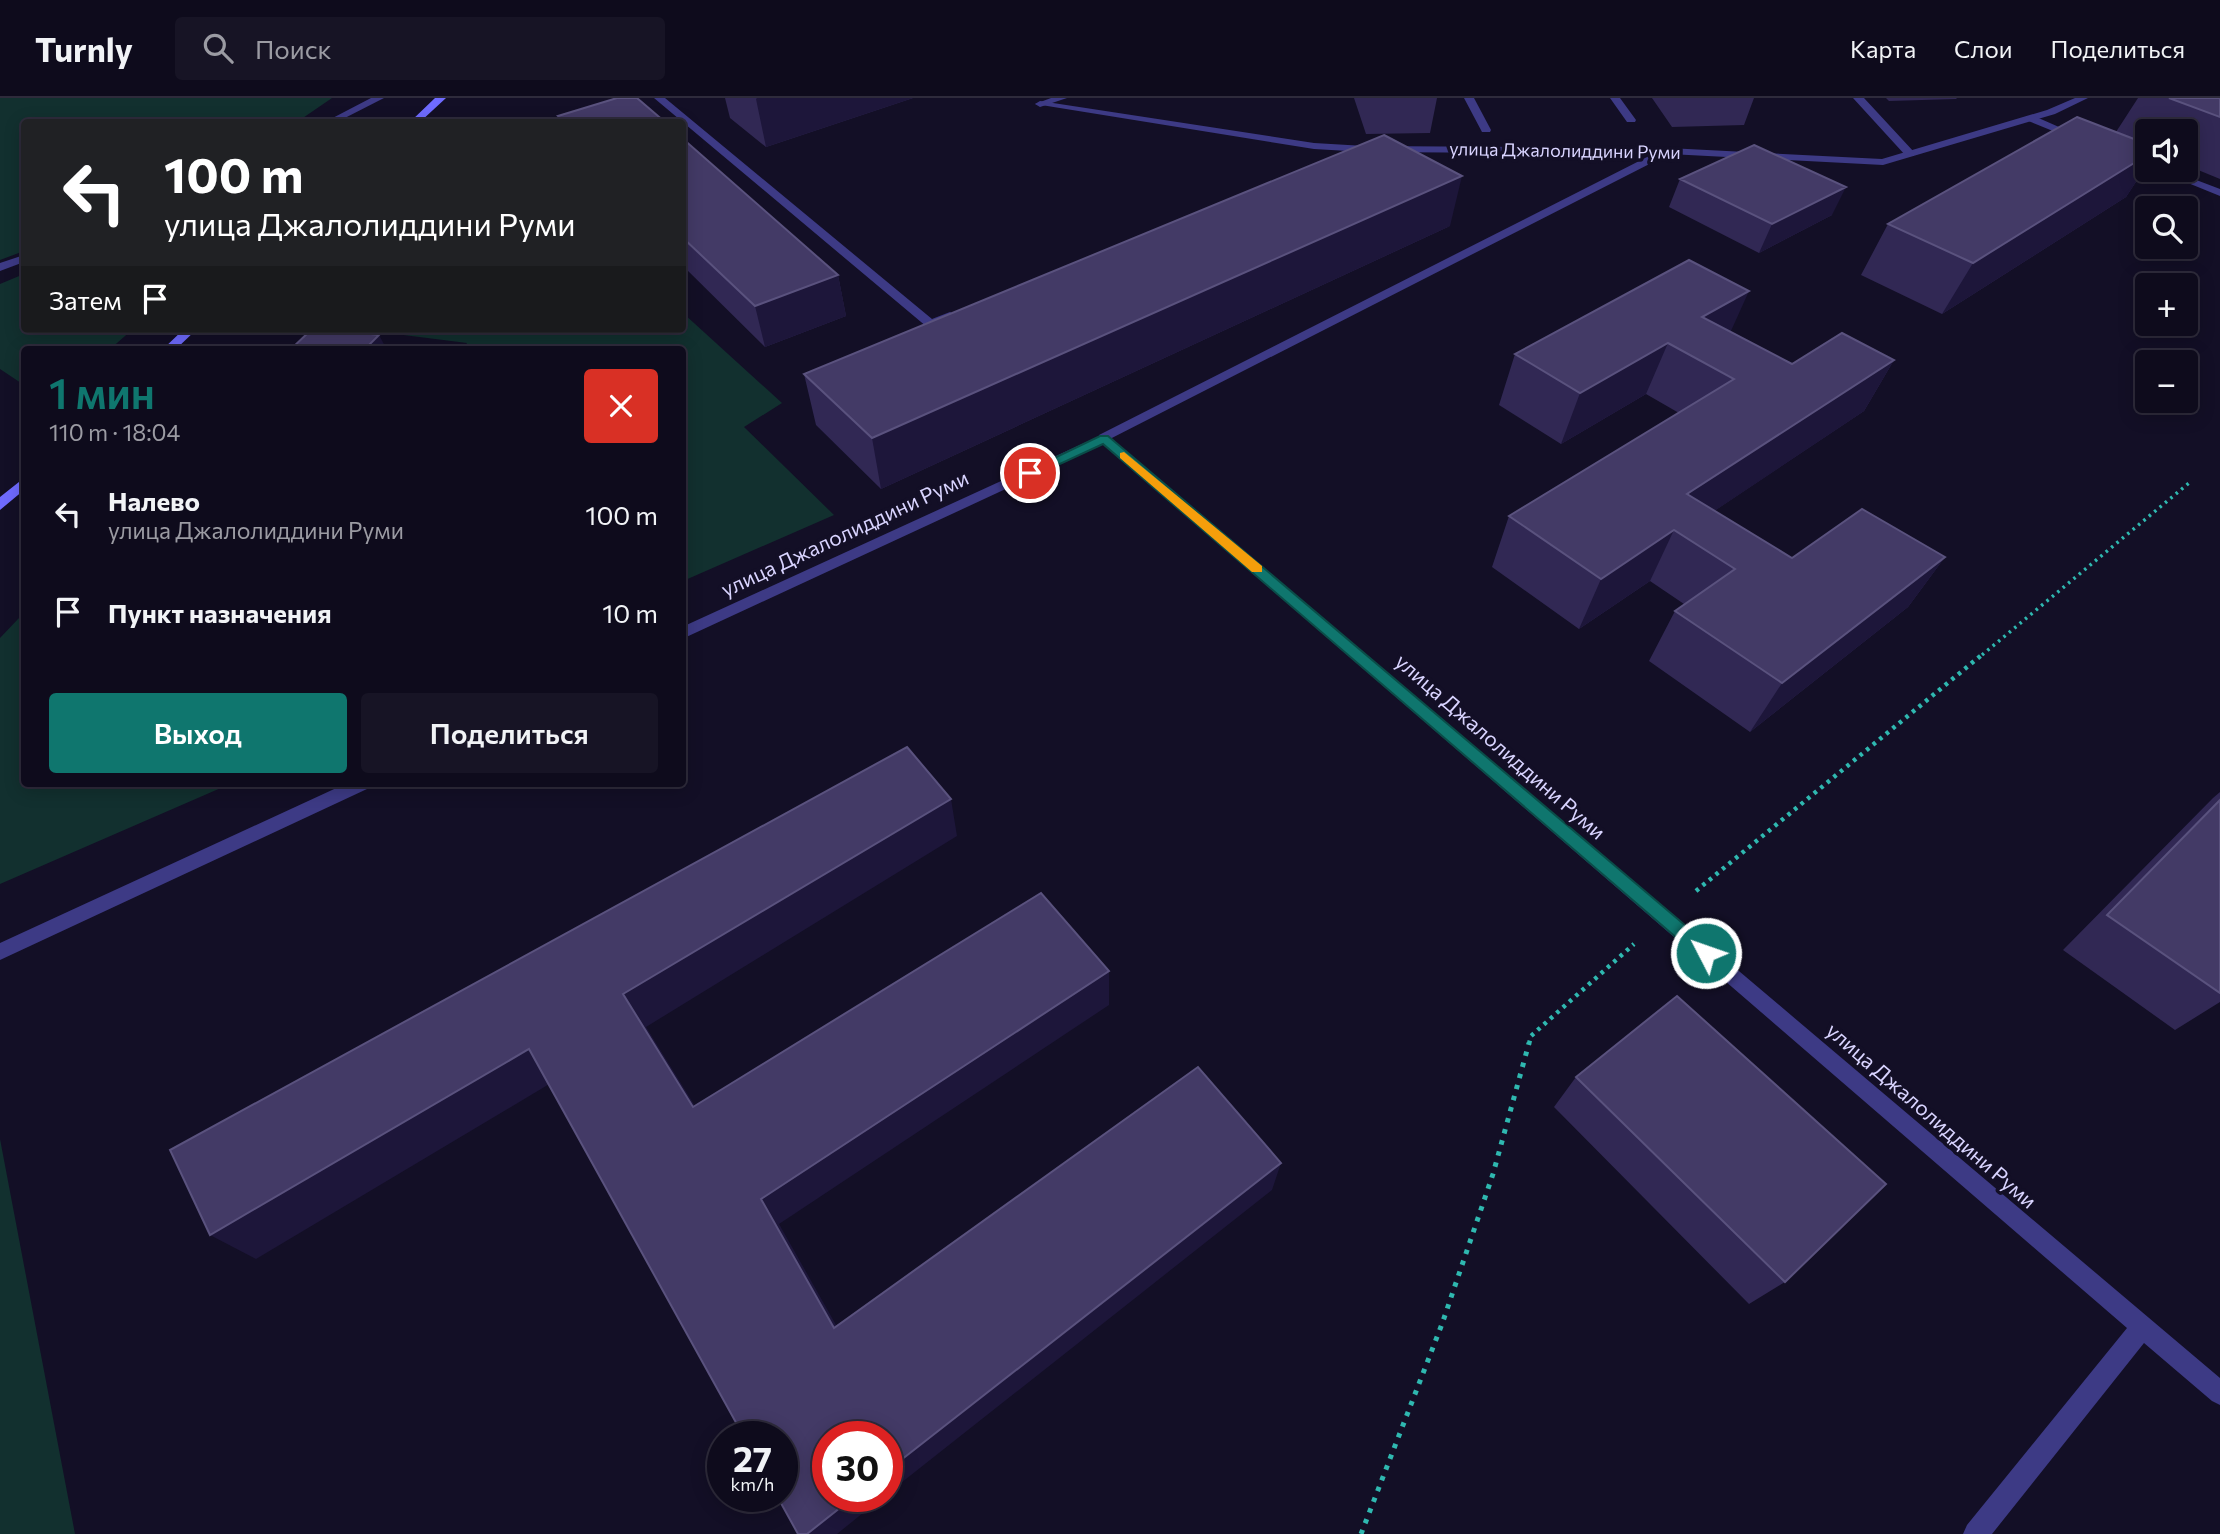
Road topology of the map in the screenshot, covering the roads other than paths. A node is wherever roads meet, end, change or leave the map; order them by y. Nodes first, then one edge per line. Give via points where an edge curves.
1 (379, 98) edge
2 (441, 98) edge
3 (659, 98) edge
4 (1062, 98) edge
5 (1469, 98) edge
6 (1615, 98) edge
7 (1858, 98) edge
8 (2082, 98) edge
9 (2030, 118) junction
10 (336, 119) edge
11 (418, 119) edge
12 (684, 119) edge
13 (686, 120) edge
14 (1631, 120) dead end
15 (1486, 130) dead end
16 (2088, 141) edge
17 (1365, 149) junction
18 (1668, 150) junction
19 (1910, 154) junction
20 (1339, 159) edge
21 (2192, 182) edge
22 (2220, 193) edge
23 (21, 259) edge
24 (0, 267) edge
25 (957, 314) edge
26 (187, 333) edge
27 (172, 346) edge
28 (1104, 438) junction
29 (21, 485) edge
30 (0, 505) edge
31 (686, 632) edge
32 (355, 787) edge
33 (0, 952) edge
34 (2143, 1327) junction
35 (2220, 1393) edge
36 (1976, 1534) edge

1 - 10 street
2 - 11 street
3 - 12 street
4 - 17 street, улица Джалолиддини Руми via 1040,104 1314,146
5 - 15 street
6 - 14 street
7 - 19 street
8 - 9 street, улица Джалолиддини Руми
9 - 16 street
9 - 19 street, улица Джалолиддини Руми
13 - 25 street via 931,324
17 - 18 street, улица Джалолиддини Руми
17 - 20 street
18 - 19 street, улица Джалолиддини Руми via 1883,162
18 - 28 street
21 - 22 street
23 - 24 street
26 - 27 street
28 - 31 street, улица Джалолиддини Руми
28 - 34 street, улица Джалолиддини Руми
29 - 30 street
32 - 33 street
34 - 35 street, улица Джалолиддини Руми
34 - 36 street

